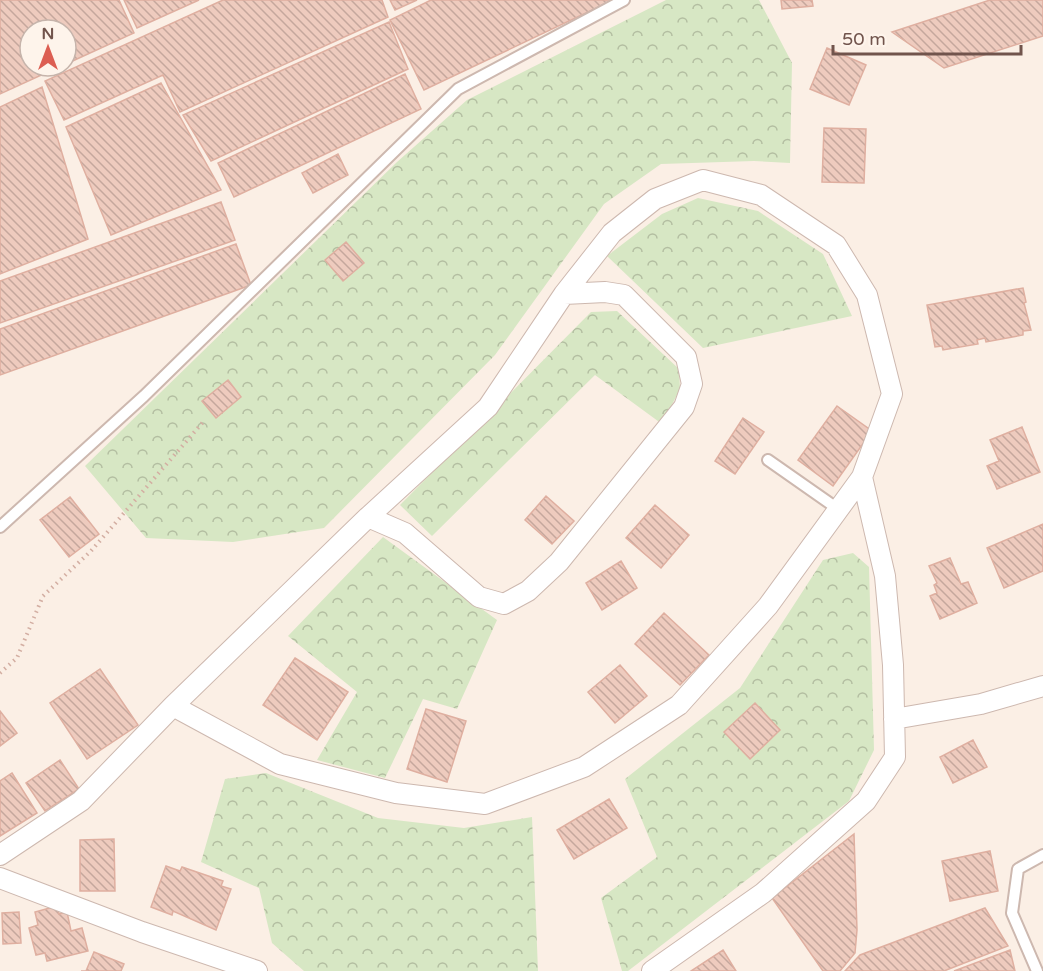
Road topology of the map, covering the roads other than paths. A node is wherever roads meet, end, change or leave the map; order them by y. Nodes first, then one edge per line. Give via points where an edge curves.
1 (624, 0) edge
2 (564, 294) junction
3 (768, 460) dead end
4 (862, 477) junction
5 (838, 509) junction
6 (368, 518) junction
7 (0, 527) edge
8 (1043, 686) edge
9 (173, 706) junction
10 (894, 719) junction
11 (0, 855) edge
12 (1043, 855) edge
13 (0, 878) edge
14 (257, 971) edge
15 (652, 971) edge
16 (1037, 971) edge

1 - 7 lane via 458,89 144,396
2 - 4 street via 612,233 655,199 703,180 761,195 836,245 867,295 892,394
2 - 6 street via 488,407
2 - 6 street via 624,295 686,357 692,384 684,407 559,562 528,591 504,604 478,597 405,533
3 - 5 lane
4 - 5 street
4 - 10 street via 885,576
5 - 9 street via 768,606 679,705 584,767 485,804 396,793 280,764
6 - 9 street
8 - 10 street via 981,704
9 - 11 street via 81,801
10 - 15 street via 895,757 866,801 763,893
12 - 16 lane via 1018,869 1012,913
13 - 14 street

